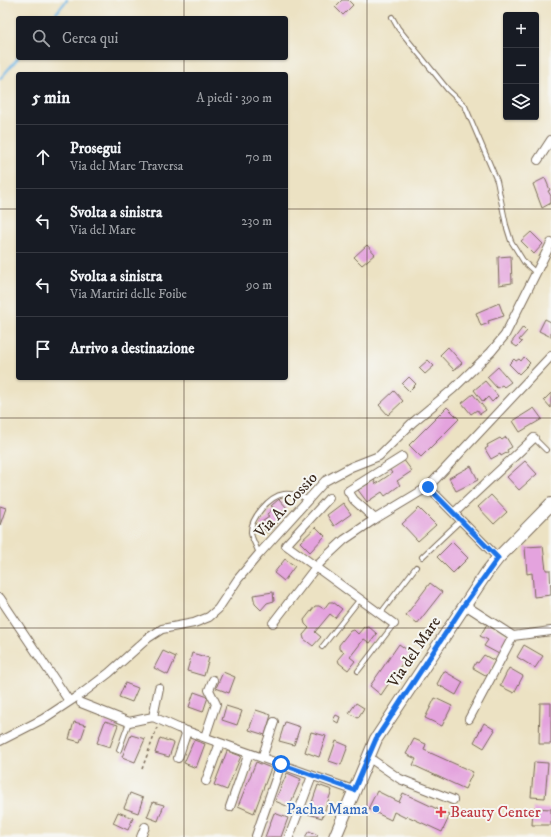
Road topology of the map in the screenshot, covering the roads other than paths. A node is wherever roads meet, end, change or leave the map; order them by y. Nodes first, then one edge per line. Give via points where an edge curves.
1 (392, 17) dead end
2 (551, 140) edge
3 (538, 160) dead end
4 (551, 243) edge
5 (536, 273) junction
6 (551, 356) edge
7 (534, 438) joint
8 (546, 450) dead end
9 (402, 457) dead end
10 (428, 487) junction
11 (329, 498) dead end
12 (308, 499) junction
13 (551, 504) edge
14 (454, 513) junction
15 (375, 519) junction
16 (461, 520) junction
17 (259, 554) junction
18 (422, 558) dead end
19 (498, 558) junction
20 (316, 567) junction
21 (416, 567) dead end
22 (0, 598) edge
23 (360, 599) junction
24 (464, 605) junction
25 (380, 614) junction
26 (273, 623) dead end
27 (394, 624) joint
28 (551, 630) edge
29 (513, 636) junction
30 (322, 648) dead end
31 (358, 671) dead end
32 (213, 680) dead end
33 (160, 688) dead end
34 (69, 701) junction
35 (81, 703) dead end
36 (157, 719) junction
37 (469, 719) dead end
38 (129, 722) junction
39 (274, 722) dead end
40 (187, 731) junction
41 (205, 737) junction
42 (0, 741) edge
43 (220, 743) junction
44 (119, 750) dead end
45 (249, 753) junction
46 (368, 757) junction
47 (178, 758) dead end
48 (262, 758) junction
49 (281, 764) junction
50 (312, 776) junction
51 (206, 781) dead end
52 (354, 790) junction
53 (453, 800) dead end
54 (230, 807) dead end
55 (145, 826) dead end
56 (256, 836) dead end
57 (141, 837) edge
58 (289, 837) edge
59 (334, 837) edge

1 - 5 lane via 448,90 465,106 497,181 511,241 524,262
2 - 3 street
4 - 5 street, Via A. Cossio
5 - 12 street, Via A. Cossio via 505,335 491,352 379,456 325,481
6 - 10 street
7 - 8 lane
7 - 14 street
9 - 15 street via 348,491
10 - 14 street
10 - 15 street
11 - 20 street via 286,545
12 - 17 street, Via A. Cossio
12 - 17 lane via 296,494 284,494 276,496 261,510 253,523 251,533
13 - 19 street, Via del Mare
14 - 16 street
15 - 20 street via 344,540
16 - 18 lane
16 - 19 street
17 - 34 street, Via A. Cossio via 238,579 222,605 209,617 194,623 162,629 148,638 109,673
19 - 24 street, Via del Mare
20 - 23 street
20 - 26 street
21 - 25 lane
22 - 34 street
23 - 25 street
23 - 30 lane
24 - 29 street
24 - 46 street, Via del Mare via 386,724
25 - 27 street
27 - 31 lane
28 - 29 street
29 - 37 street
32 - 41 street via 210,690 216,704
33 - 36 street
34 - 42 street, Via A. Cossio via 43,719
35 - 38 street
36 - 38 street
36 - 40 street
38 - 44 lane
39 - 48 street
40 - 41 street
40 - 47 street
41 - 43 street
43 - 45 street
43 - 51 street
45 - 48 street
45 - 54 street
46 - 52 street, Via del Mare
46 - 53 street via 400,779
48 - 49 street
49 - 50 street
49 - 56 street
50 - 52 street
50 - 58 street
52 - 59 street, Via del Mare
55 - 57 street

